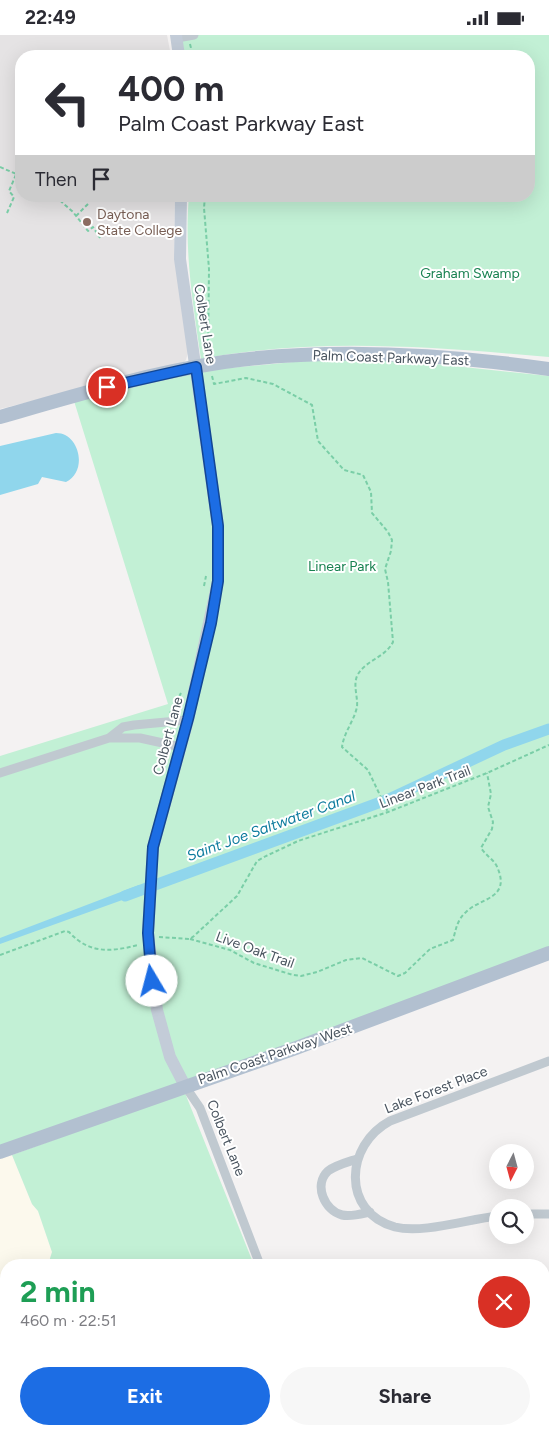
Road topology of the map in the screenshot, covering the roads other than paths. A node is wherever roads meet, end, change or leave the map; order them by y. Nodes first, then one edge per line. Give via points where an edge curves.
1 (194, 35) edge
2 (177, 37) edge
3 (178, 50) edge
4 (181, 202) edge
5 (203, 365) junction
6 (549, 369) edge
7 (0, 417) edge
8 (188, 719) junction
9 (109, 738) junction
10 (181, 747) junction
11 (0, 773) edge
12 (549, 953) edge
13 (549, 1061) edge
14 (185, 1086) junction
15 (0, 1153) edge
16 (357, 1159) junction
17 (370, 1212) junction
18 (534, 1214) edge
19 (549, 1214) edge
20 (489, 1217) edge
21 (258, 1259) edge

1 - 2 street
2 - 3 street
4 - 5 street, Colbert Lane via 180,259
5 - 6 main road, Palm Coast Parkway East via 327,353
5 - 7 main road, Palm Coast Parkway East via 89,391
5 - 8 street, Colbert Lane via 199,387 218,526 218,581
8 - 9 street via 124,727
8 - 10 street, Colbert Lane
9 - 10 street via 140,738
9 - 11 street
10 - 14 street, Colbert Lane via 153,847 148,942 163,1035
12 - 14 main road, Palm Coast Parkway West via 296,1049
13 - 16 street, Lake Forest Place via 390,1121 367,1138
14 - 15 main road, Palm Coast Parkway West
14 - 21 street, Colbert Lane via 200,1107
16 - 17 street, Lake Forest Place via 357,1188
16 - 17 street via 326,1174 322,1195 329,1207 340,1215
17 - 20 street via 388,1224 411,1229
18 - 19 street

